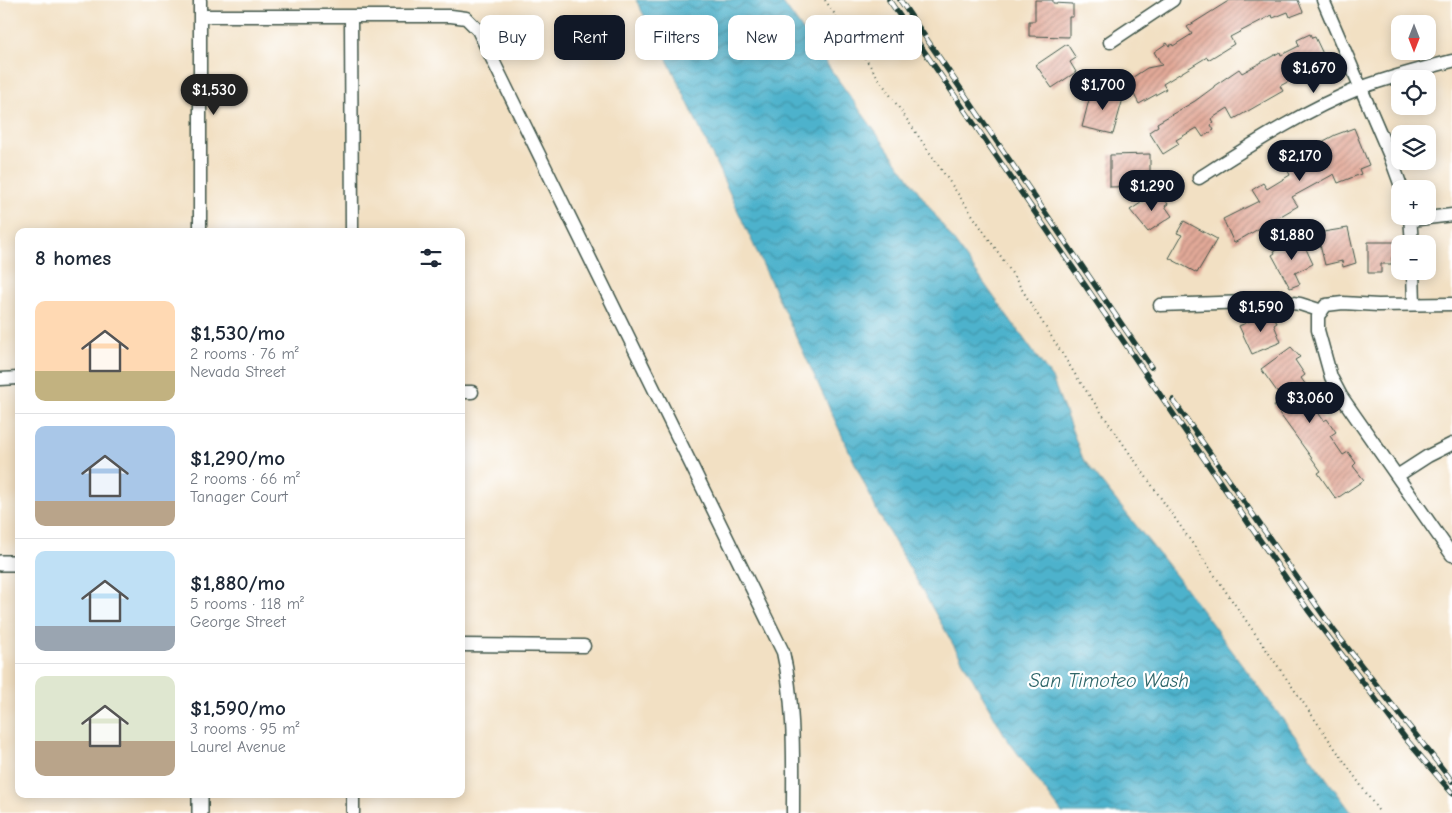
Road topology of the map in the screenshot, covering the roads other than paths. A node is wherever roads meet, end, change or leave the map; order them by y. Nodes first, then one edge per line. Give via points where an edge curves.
1 (200, 0) edge
2 (1173, 0) edge
3 (1323, 0) edge
4 (200, 16) junction
5 (351, 16) junction
6 (1110, 42) dead end
7 (1452, 61) edge
8 (1360, 88) junction
9 (1199, 178) dead end
10 (1399, 180) edge
11 (1452, 215) edge
12 (1436, 216) edge
13 (200, 228) edge
14 (352, 228) edge
15 (1413, 280) edge
16 (1414, 304) junction
17 (1452, 304) edge
18 (1160, 305) dead end
19 (1320, 313) junction
20 (15, 378) edge
21 (0, 379) edge
22 (1452, 444) edge
23 (1397, 476) junction
24 (1452, 555) edge
25 (0, 563) edge
26 (15, 563) edge
27 (465, 645) edge
28 (584, 646) dead end
29 (200, 798) edge
30 (353, 798) edge
31 (200, 813) edge
32 (353, 813) edge
33 (793, 813) edge

1 - 4 street
2 - 6 street
3 - 8 street
4 - 5 street
4 - 13 street
5 - 14 street
5 - 33 street via 451,16 466,18 478,30 783,652 793,724
7 - 8 street
8 - 9 street via 1304,114
8 - 10 street
11 - 12 street
15 - 16 street
16 - 17 street
16 - 19 street via 1342,303 1326,305
18 - 19 street via 1278,301 1300,304
19 - 23 street via 1318,330 1331,377
20 - 21 street
22 - 23 street
23 - 24 street
25 - 26 main road
27 - 28 street
29 - 31 main road
30 - 32 street

